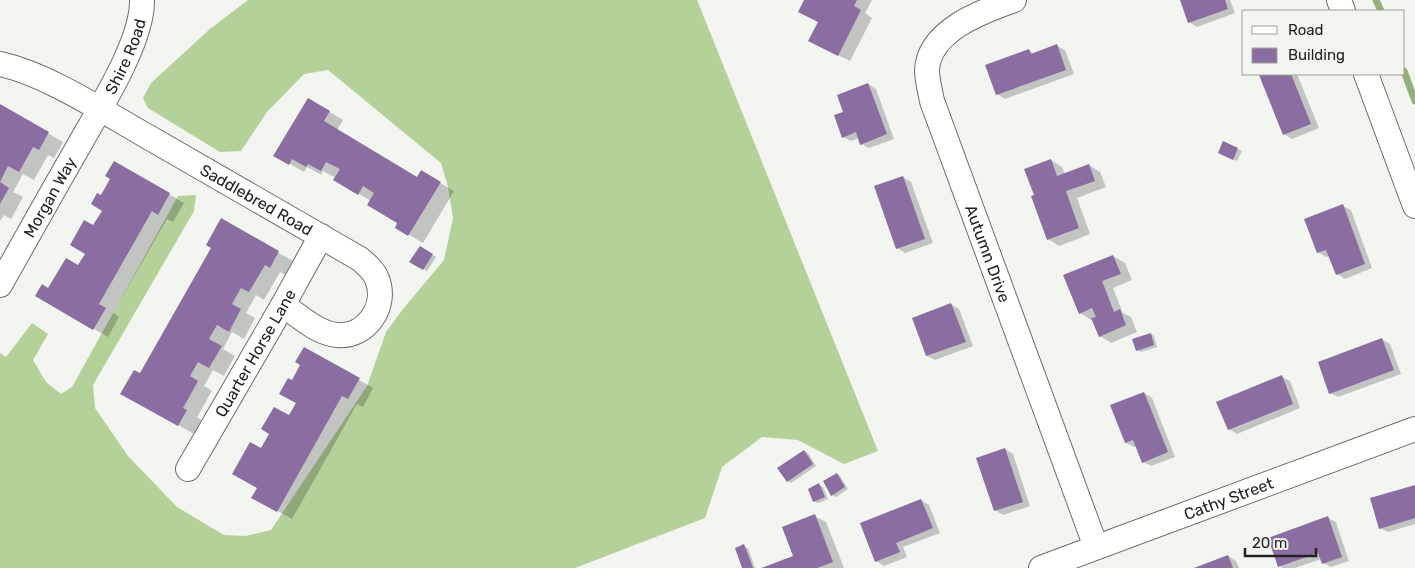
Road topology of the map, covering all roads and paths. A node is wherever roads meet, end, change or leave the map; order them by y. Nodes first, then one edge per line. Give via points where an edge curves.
1 (142, 0) edge
2 (1014, 0) edge
3 (0, 64) edge
4 (1366, 75) edge
5 (100, 109) junction
6 (1415, 206) edge
7 (320, 236) junction
8 (0, 284) edge
9 (283, 306) junction
10 (1415, 429) edge
11 (188, 469) dead end
12 (1096, 547) junction
13 (1041, 568) edge

1 - 5 street, Shire Road via 142,13 132,46
2 - 12 street, Autumn Drive via 966,20 941,39 931,53 927,68 928,85
3 - 5 street, Saddlebred Road via 45,80
4 - 6 street
5 - 7 street, Saddlebred Road
5 - 8 street, Morgan Way
7 - 9 street, Quarter Horse Lane
7 - 9 street, Saddlebred Road via 370,268 380,292 379,305 373,317 352,334 338,335 325,333
9 - 11 street, Quarter Horse Lane
10 - 12 street, Cathy Street
12 - 13 street, Cathy Street

